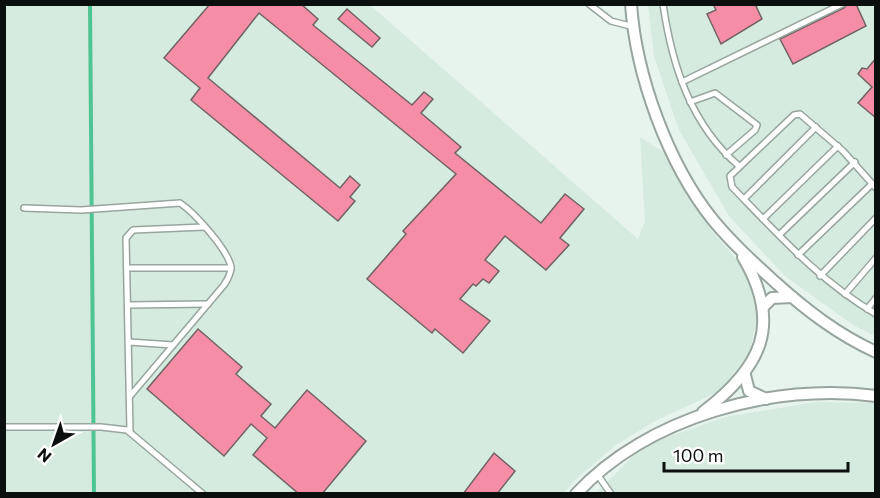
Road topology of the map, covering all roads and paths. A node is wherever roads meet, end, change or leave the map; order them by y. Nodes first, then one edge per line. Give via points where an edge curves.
1 (589, 4) edge
2 (631, 4) edge
3 (663, 4) edge
4 (842, 4) edge
5 (634, 27) junction
6 (682, 82) junction
7 (690, 102) junction
8 (816, 127) junction
9 (838, 146) junction
10 (726, 155) junction
11 (855, 162) junction
12 (739, 166) junction
13 (874, 186) edge
14 (744, 199) junction
15 (24, 208) dead end
16 (876, 218) edge
17 (764, 219) junction
18 (204, 227) junction
19 (778, 235) junction
20 (738, 249) junction
21 (798, 255) junction
22 (876, 258) edge
23 (126, 268) junction
24 (231, 268) junction
25 (820, 276) junction
26 (844, 294) junction
27 (792, 297) junction
28 (876, 298) edge
29 (208, 304) junction
30 (128, 305) junction
31 (763, 307) junction
32 (867, 309) junction
33 (876, 314) edge
34 (129, 342) junction
35 (173, 345) junction
36 (876, 352) edge
37 (745, 375) junction
38 (131, 395) junction
39 (876, 396) edge
40 (767, 399) junction
41 (697, 416) junction
42 (4, 427) edge
43 (130, 431) junction
44 (597, 474) junction
45 (203, 494) edge
46 (576, 494) edge
47 (611, 494) edge

1 - 5 lane via 611,21
2 - 5 street
3 - 6 lane
4 - 6 lane
5 - 20 street via 647,90 680,167 707,212
6 - 7 lane
7 - 10 lane via 702,126
7 - 10 lane via 715,93 757,125
8 - 9 lane
8 - 12 lane via 803,115 794,115
8 - 14 lane
9 - 11 lane
9 - 17 lane
10 - 12 lane
11 - 13 lane
11 - 19 lane
12 - 14 lane via 730,181
13 - 21 lane
14 - 17 lane
15 - 18 lane via 81,210 175,202
16 - 25 lane
17 - 19 lane
18 - 23 lane via 133,230 126,238
18 - 24 lane
19 - 21 lane
20 - 27 street
20 - 31 street
21 - 25 lane
22 - 26 lane
23 - 24 lane
23 - 30 lane
24 - 29 lane via 224,285
25 - 26 lane
26 - 32 lane
27 - 31 street via 772,298
27 - 36 street via 837,332
28 - 32 lane
29 - 30 lane
29 - 35 lane
30 - 34 lane
31 - 37 street via 764,326 758,350
32 - 33 lane
34 - 35 lane
34 - 38 lane
35 - 38 lane
37 - 40 street via 749,391
37 - 41 street
38 - 43 lane
39 - 40 street via 819,393
40 - 41 street
41 - 44 street via 635,445
42 - 43 lane via 101,427
43 - 45 lane
44 - 46 street
44 - 47 lane

